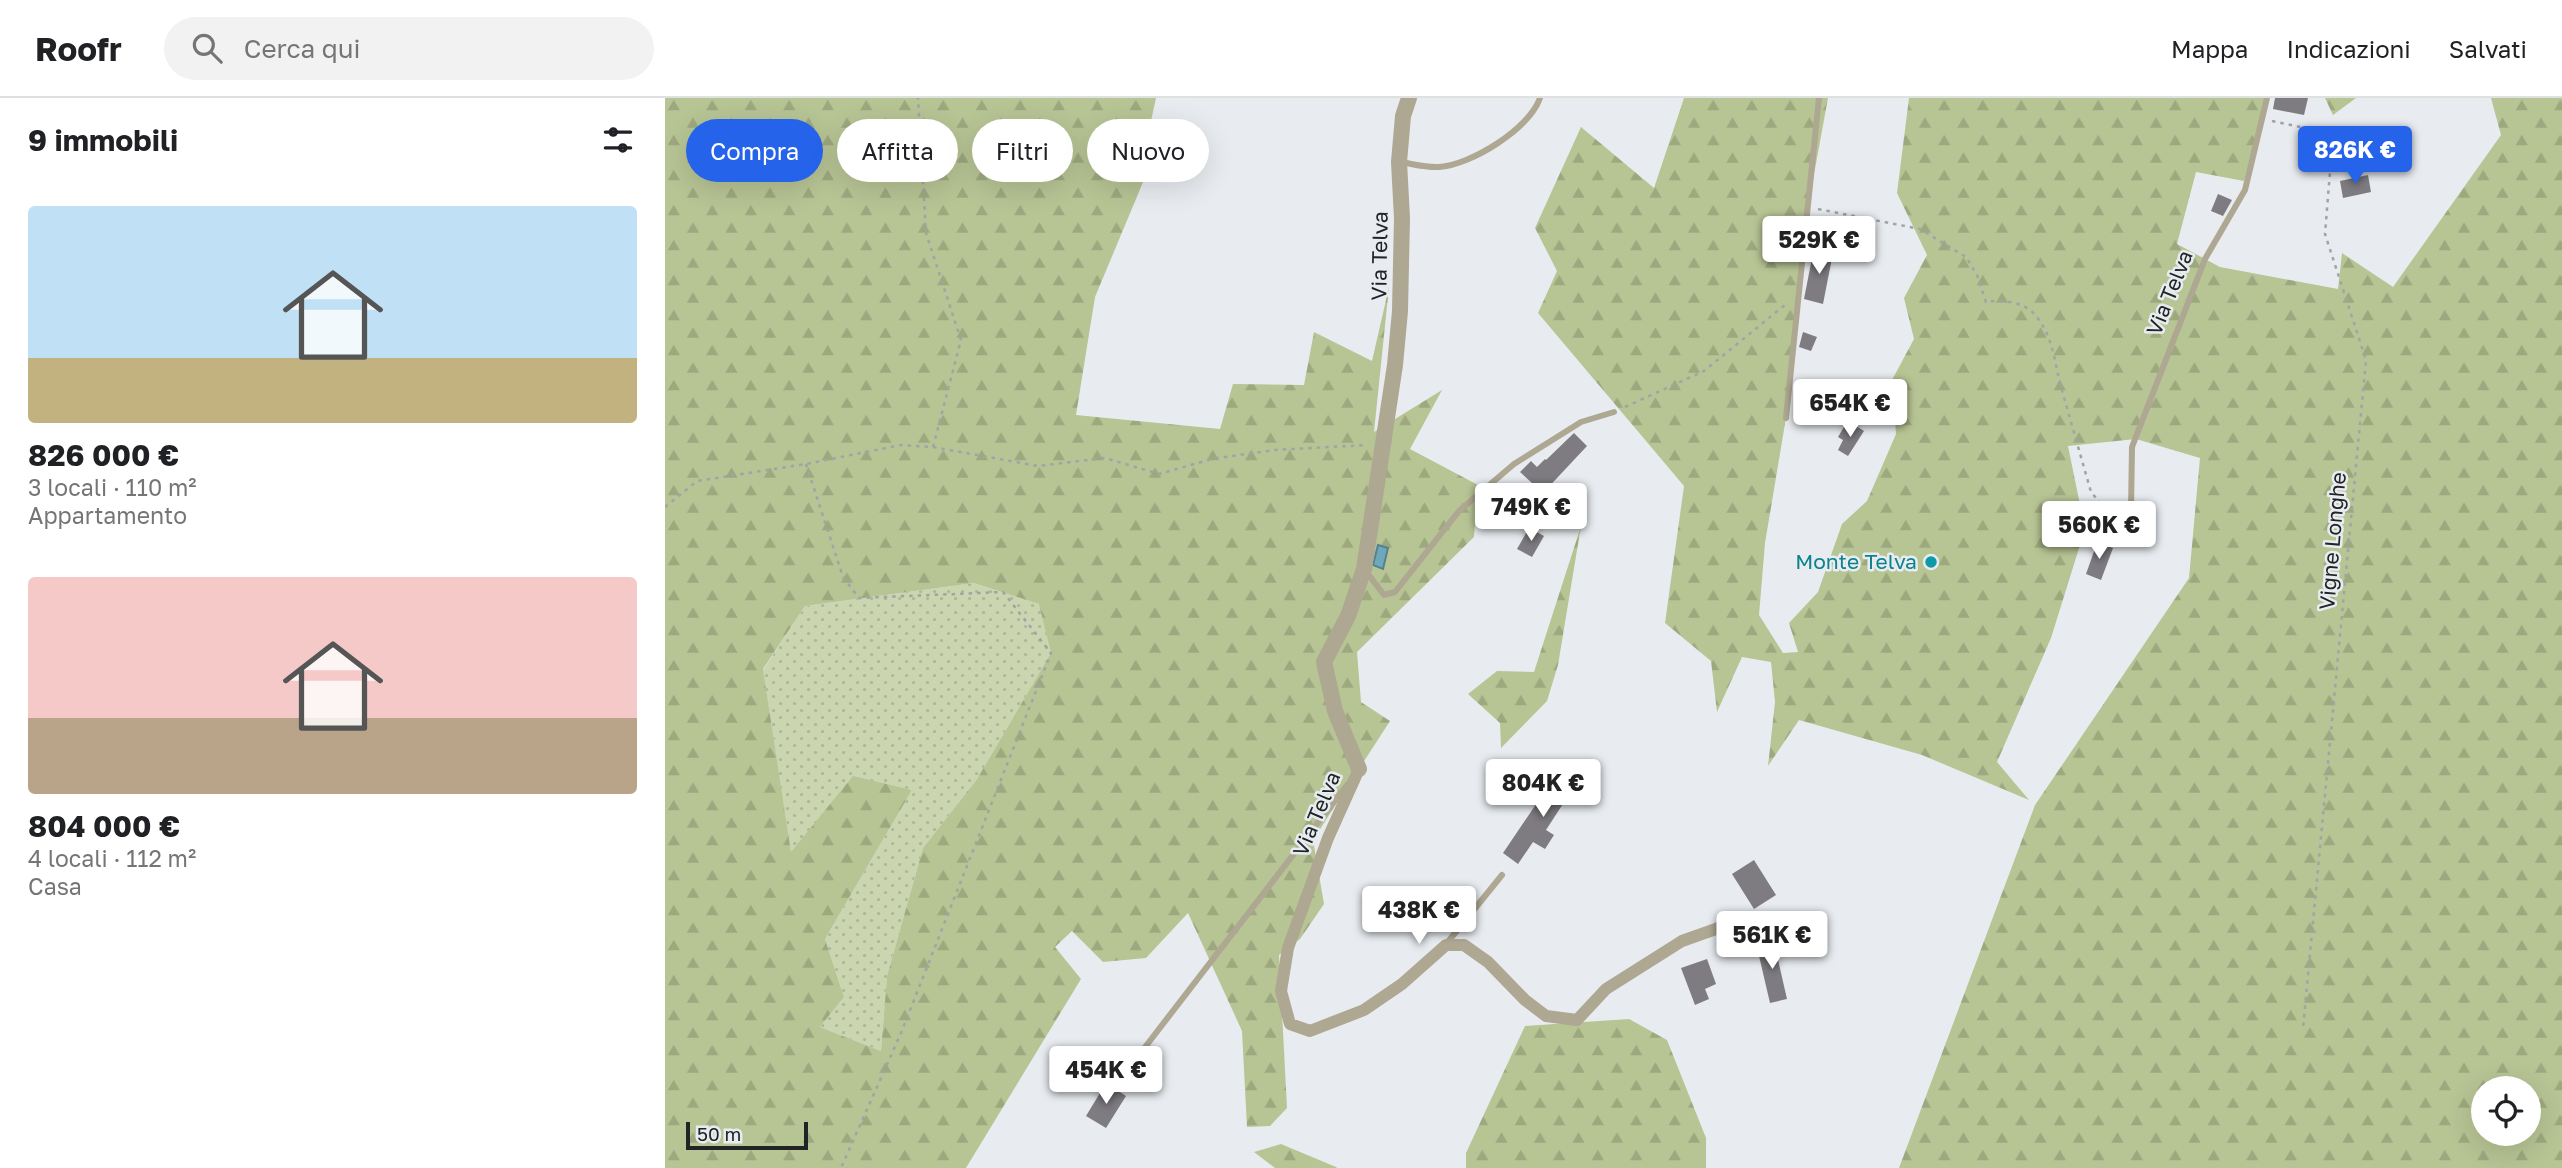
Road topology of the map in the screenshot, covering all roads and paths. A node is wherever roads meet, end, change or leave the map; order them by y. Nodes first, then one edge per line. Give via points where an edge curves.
1 (918, 98) edge
2 (1409, 98) edge
3 (1541, 98) edge
4 (1819, 98) edge
5 (2267, 98) edge
6 (2262, 118) junction
7 (1399, 162) junction
8 (1808, 207) junction
9 (1796, 304) junction
10 (1615, 412) joint
11 (1786, 418) dead end
12 (1382, 444) junction
13 (933, 447) junction
14 (806, 464) junction
15 (665, 507) edge
16 (2131, 509) joint
17 (1364, 569) junction
18 (1359, 769) junction
19 (1502, 875) dead end
20 (1739, 928) dead end
21 (1446, 945) junction
22 (2303, 1028) dead end
23 (1139, 1055) dead end
24 (841, 1168) edge

1 - 13 path via 926,233 961,340
2 - 7 street, Via Telva
3 - 7 lane via 1502,139 1463,163 1437,167
4 - 8 lane
5 - 6 lane, Via Telva
6 - 16 lane, Via Telva via 2245,190 2204,259 2132,447
6 - 22 path, Vigne Longhe via 2333,134 2325,234 2366,360
7 - 12 street, Via Telva via 1400,311
8 - 9 lane
8 - 16 path via 1920,229 1966,257 1986,302 1999,299 2035,313 2054,349 2091,492 2102,505 2124,515
9 - 10 path via 1787,304 1705,372
9 - 11 lane
10 - 17 lane via 1581,422 1514,464 1459,511 1395,592 1384,595
12 - 13 path via 1274,450 1212,459 1159,474 1105,458 1038,466
12 - 17 street, Via Telva
13 - 14 path via 901,445
14 - 15 path via 697,481
14 - 24 path via 843,577 859,598 1003,592 1051,653 901,1034
17 - 18 street, Via Telva via 1348,616 1324,662 1335,711
18 - 21 street, Via Telva via 1288,948 1281,991 1290,1024 1310,1031 1364,1010
18 - 23 lane
19 - 21 lane
20 - 21 street via 1727,925 1682,941 1607,989 1577,1020 1546,1016 1464,945

